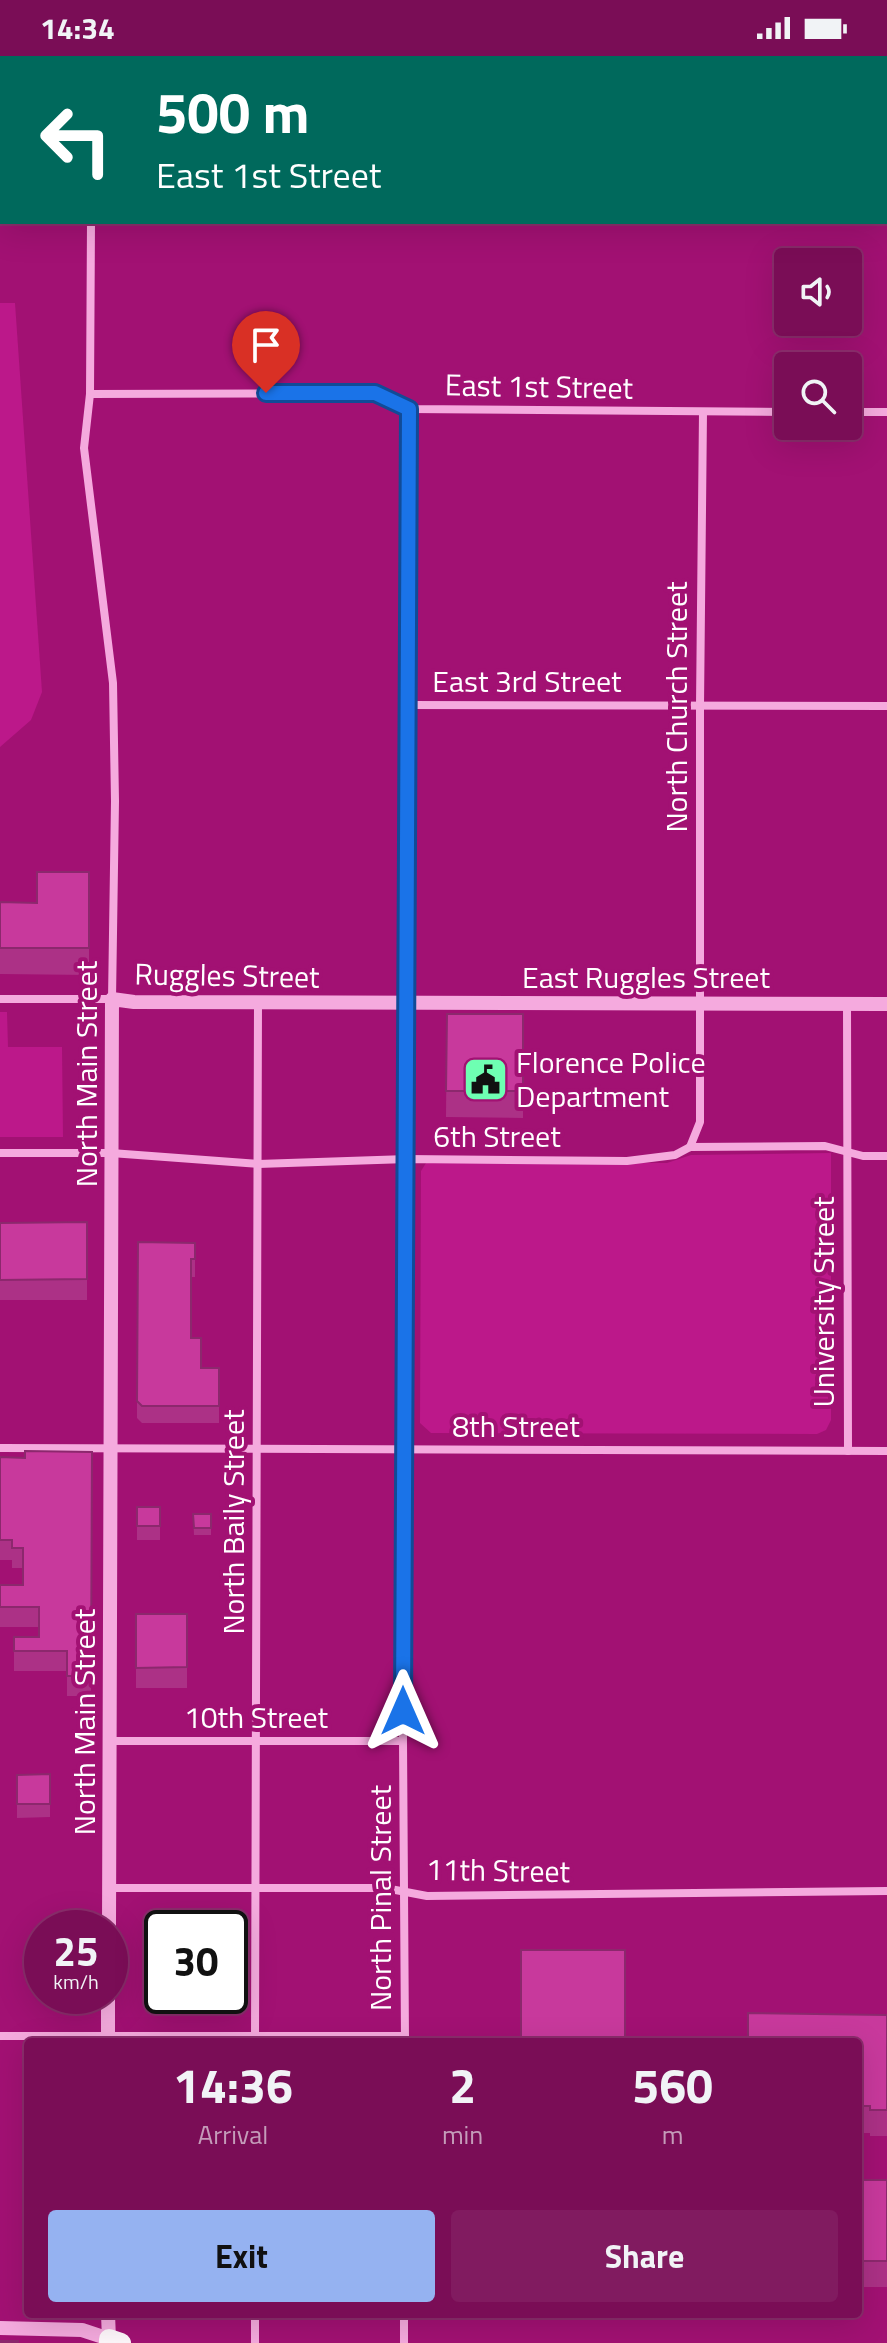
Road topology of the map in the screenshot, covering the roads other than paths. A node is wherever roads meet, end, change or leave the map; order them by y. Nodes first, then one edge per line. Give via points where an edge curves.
1 (91, 224) edge
2 (90, 394) junction
3 (409, 409) junction
4 (703, 412) junction
5 (774, 412) edge
6 (862, 412) edge
7 (887, 412) edge
8 (408, 705) junction
9 (700, 706) junction
10 (887, 706) edge
11 (0, 999) edge
12 (112, 999) junction
13 (258, 1002) junction
14 (406, 1003) junction
15 (699, 1004) junction
16 (847, 1004) junction
17 (887, 1004) edge
18 (690, 1147) junction
19 (847, 1152) junction
20 (0, 1153) edge
21 (111, 1153) junction
22 (887, 1156) edge
23 (407, 1159) junction
24 (258, 1164) junction
25 (0, 1448) edge
26 (110, 1448) junction
27 (257, 1449) junction
28 (405, 1450) junction
29 (848, 1451) junction
30 (887, 1451) edge
31 (109, 1741) junction
32 (256, 1741) junction
33 (403, 1741) junction
34 (109, 1888) junction
35 (256, 1888) junction
36 (887, 1891) edge
37 (406, 1892) junction
38 (109, 1910) edge
39 (108, 2014) edge
40 (0, 2036) edge
41 (72, 2038) edge
42 (108, 2038) edge
43 (255, 2038) edge
44 (405, 2038) edge
45 (109, 2318) edge
46 (255, 2318) edge
47 (404, 2318) edge
48 (0, 2328) edge
49 (113, 2342) edge
50 (255, 2343) edge
51 (404, 2343) edge

1 - 2 street, North Main Street
2 - 3 street, East 1st Street via 375,393
2 - 12 street, North Main Street via 84,448 113,683
3 - 4 street, East 1st Street
3 - 8 street, North Pinal Street
4 - 5 street, East 1st Street
4 - 9 street, North Church Street
6 - 7 street
8 - 9 street, East 3rd Street
8 - 14 street, North Pinal Street
9 - 10 street, East 3rd Street
9 - 15 street, North Church Street
11 - 12 street, Ruggles Street
12 - 13 street, Ruggles Street
12 - 21 street, North Main Street
13 - 14 street, Ruggles Street
13 - 24 street, North Baily Street
14 - 15 street, East Ruggles Street
14 - 23 street, North Pinal Street
15 - 16 street, East Ruggles Street
15 - 18 street, North Church Street via 700,1122
16 - 17 street, East Ruggles Street
16 - 19 street, University Street
18 - 19 street, 6th Street via 825,1146
18 - 23 street, 6th Street via 675,1155 627,1161
19 - 22 street, 6th Street
19 - 29 street, University Street
20 - 21 street, 6th Street
21 - 24 street, 6th Street
21 - 26 street, North Main Street
23 - 24 street, 6th Street
23 - 28 street, North Pinal Street
24 - 27 street, North Baily Street
25 - 26 street, 8th Street
26 - 27 street, 8th Street
26 - 31 street, North Main Street
27 - 28 street, 8th Street
27 - 32 street, North Baily Street
28 - 29 street, 8th Street
28 - 33 street, North Pinal Street
29 - 30 street, 8th Street
31 - 32 street, 10th Street
31 - 34 street, North Main Street
32 - 33 street, 10th Street
32 - 35 street, North Baily Street
33 - 37 street, North Pinal Street
34 - 35 street, 11th Street
34 - 38 street, North Main Street
35 - 37 street, 11th Street
35 - 43 street, North Baily Street
36 - 37 street, 11th Street via 427,1896
37 - 44 street, North Pinal Street
39 - 42 street
40 - 41 street
45 - 49 street
46 - 50 street
47 - 51 street
48 - 49 street via 82,2330

